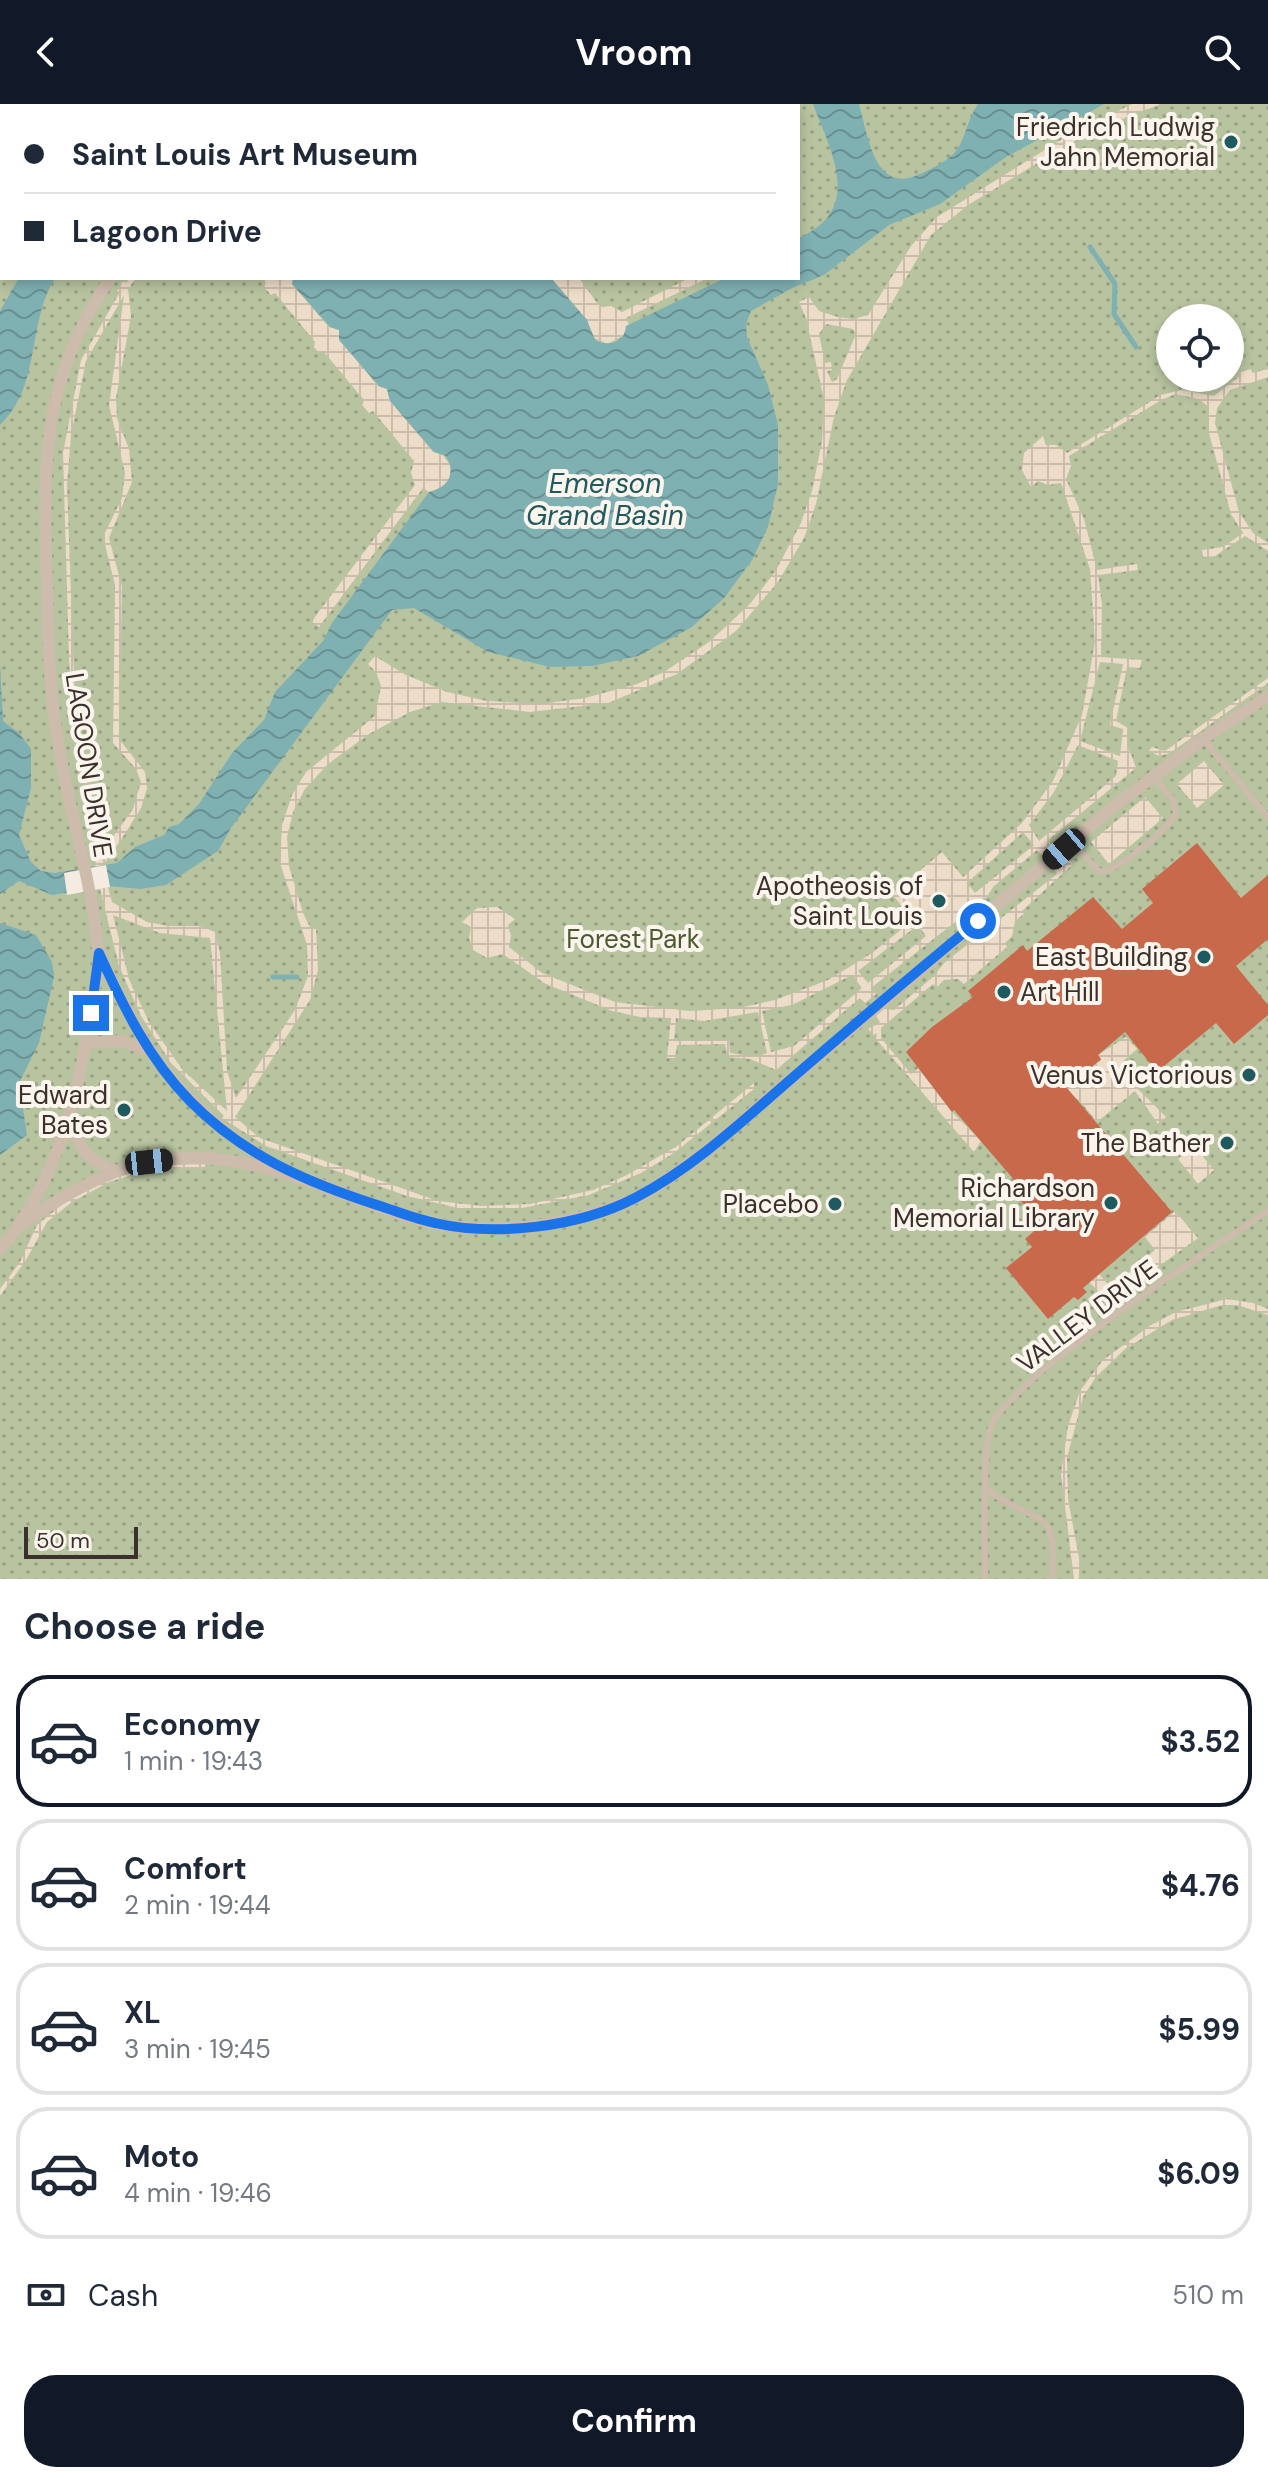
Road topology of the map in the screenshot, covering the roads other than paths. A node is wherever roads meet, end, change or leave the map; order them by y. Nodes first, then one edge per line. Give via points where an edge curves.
1 (109, 280) edge
2 (1268, 696) edge
3 (1203, 739) junction
4 (1153, 776) junction
5 (1268, 817) edge
6 (1072, 842) junction
7 (99, 953) junction
8 (87, 1043) junction
9 (148, 1050) junction
10 (71, 1116) junction
11 (114, 1170) junction
12 (287, 1173) junction
13 (1268, 1211) edge
14 (22, 1224) junction
15 (0, 1250) edge
16 (987, 1489) junction
17 (985, 1579) edge
18 (1052, 1579) edge

1 - 7 street, LAGOON DRIVE via 86,313 61,375 44,486 54,718
2 - 3 street
3 - 4 street
3 - 5 lane
4 - 6 street
4 - 6 lane via 1173,800 1176,813 1117,867 1100,872
6 - 12 street via 704,1153 635,1198 565,1221 466,1227 435,1223
7 - 8 street, LAGOON DRIVE
7 - 9 street
8 - 9 street via 121,1041
8 - 10 street, LAGOON DRIVE
9 - 12 street via 222,1131
10 - 11 street via 84,1154
10 - 14 street, LAGOON DRIVE
11 - 12 street via 206,1157
11 - 14 street
13 - 16 lane, VALLEY DRIVE via 1066,1352 1016,1394 992,1425
14 - 15 street, LAGOON DRIVE
16 - 17 lane, VALLEY DRIVE
16 - 18 lane via 1003,1502 1042,1518 1050,1528

